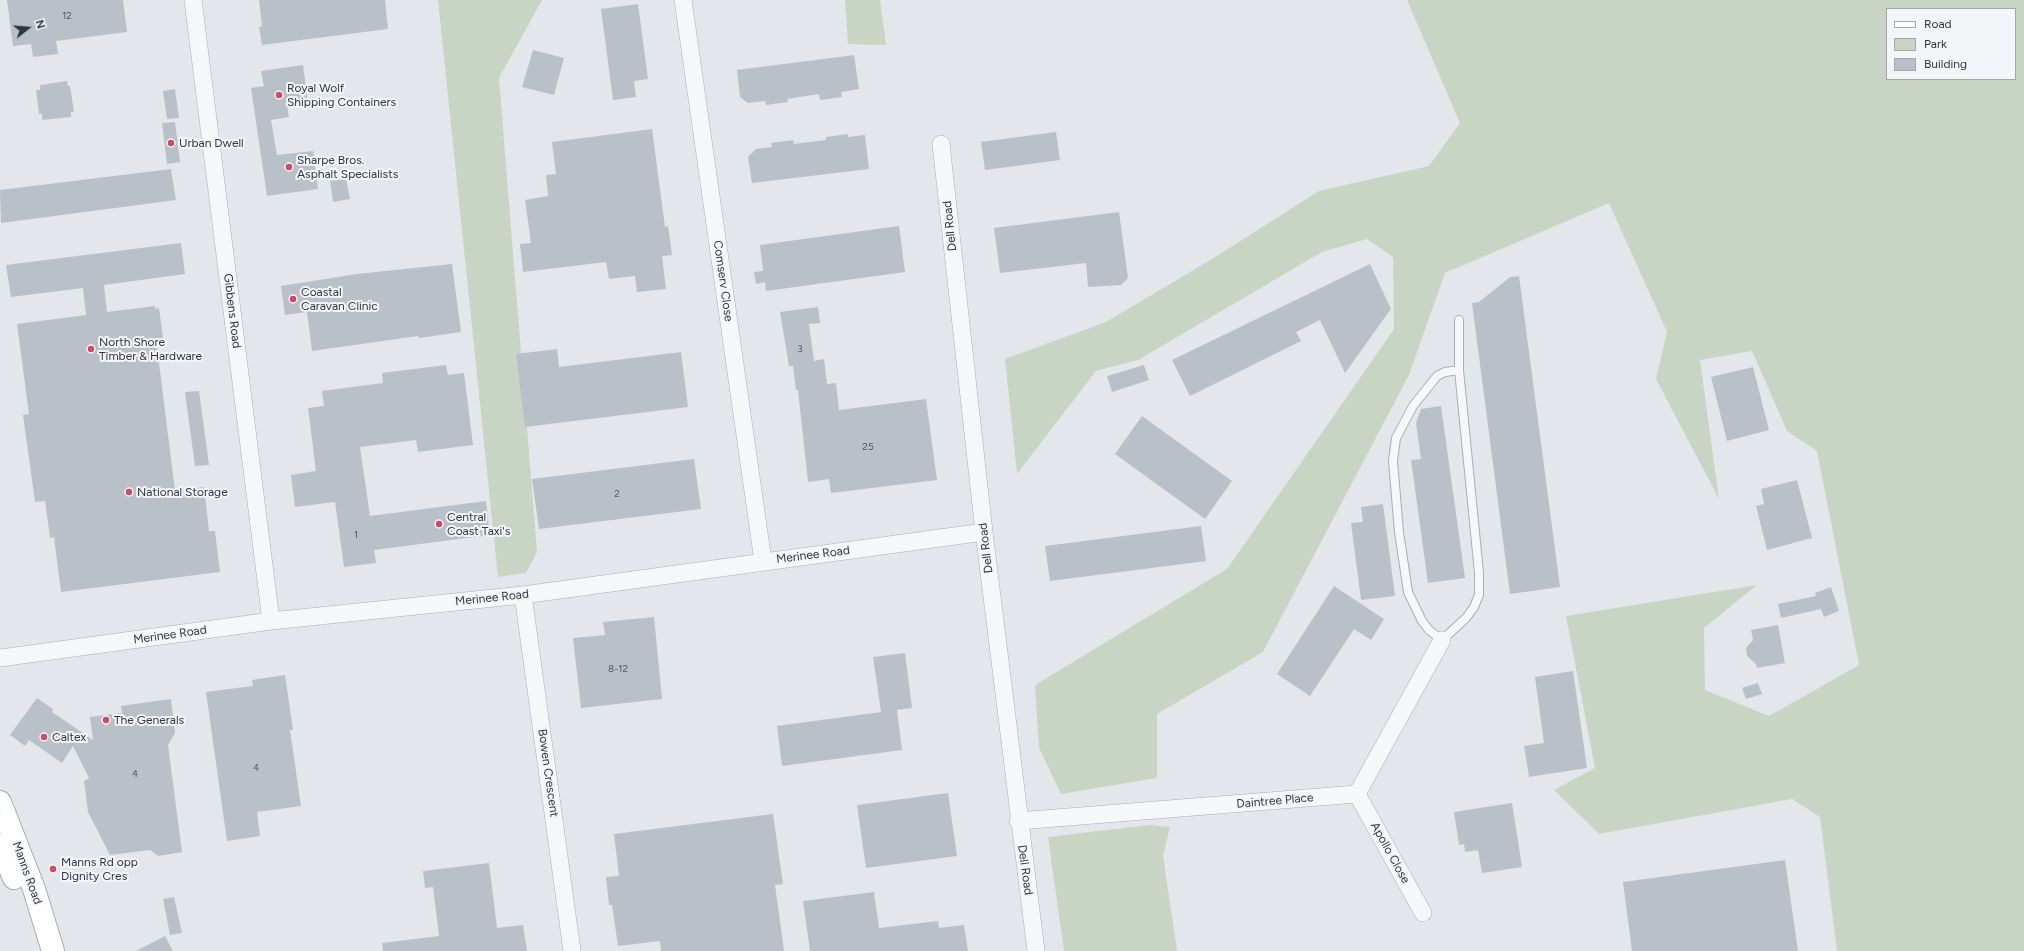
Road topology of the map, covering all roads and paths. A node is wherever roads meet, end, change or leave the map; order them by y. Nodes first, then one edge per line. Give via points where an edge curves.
1 (193, 0) edge
2 (684, 0) edge
3 (941, 144) dead end
4 (1459, 320) dead end
5 (1459, 370) junction
6 (984, 532) junction
7 (763, 561) junction
8 (523, 595) junction
9 (271, 621) junction
10 (1442, 640) junction
11 (0, 658) edge
12 (1357, 794) junction
13 (0, 802) edge
14 (1018, 822) junction
15 (0, 845) edge
16 (1423, 913) dead end
17 (52, 948) edge
18 (572, 951) edge
19 (1036, 951) edge

1 - 9 street, Gibbens Road
2 - 7 street, Comserv Close
3 - 6 street, Dell Road
4 - 5 lane
5 - 10 lane via 1479,572 1479,595 1466,618
5 - 10 lane via 1437,376 1413,406 1396,438 1393,460 1399,532 1408,592 1422,621
6 - 7 street, Merinee Road
6 - 14 street, Dell Road
7 - 8 street, Merinee Road
8 - 9 street, Merinee Road
8 - 18 street, Bowen Crescent
9 - 11 street, Merinee Road
10 - 12 street
12 - 14 street, Daintree Place
12 - 16 street, Apollo Close
13 - 17 main road, Manns Road via 34,889
14 - 19 street, Dell Road
15 - 17 main road, Manns Road via 20,893

